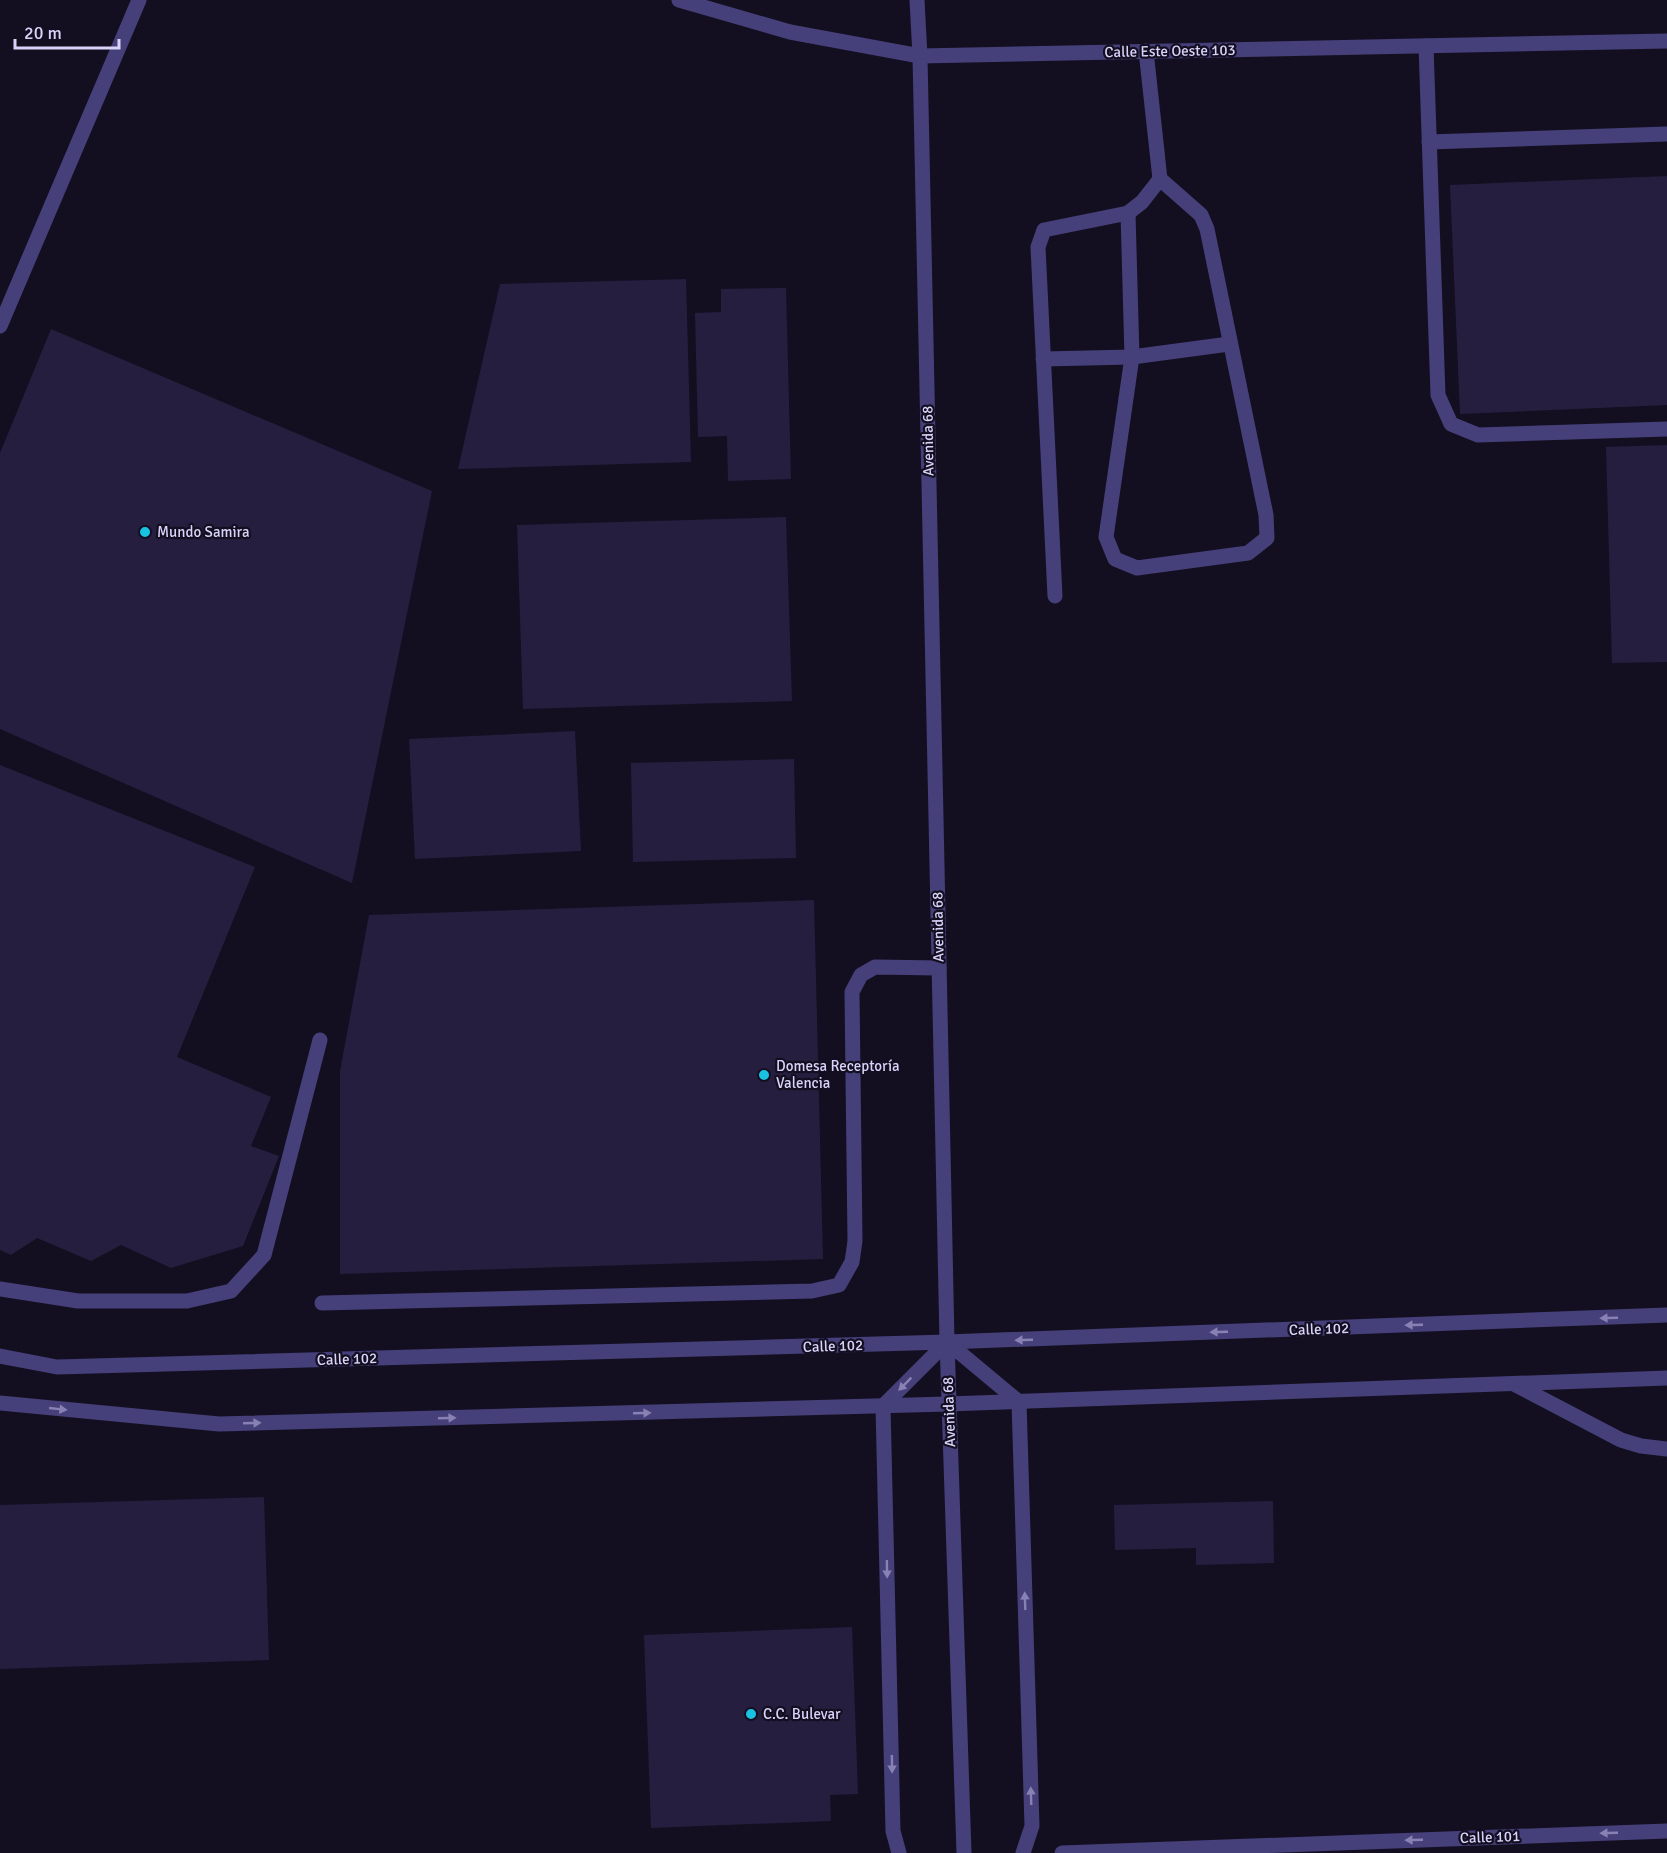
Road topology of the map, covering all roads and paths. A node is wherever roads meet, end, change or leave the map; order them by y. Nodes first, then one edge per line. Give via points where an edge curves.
1 (139, 0) edge
2 (679, 0) edge
3 (917, 0) edge
4 (1667, 41) edge
5 (1426, 46) junction
6 (1146, 51) junction
7 (920, 56) junction
8 (1667, 134) edge
9 (1429, 142) junction
10 (1160, 179) junction
11 (1128, 213) junction
12 (0, 326) edge
13 (1229, 344) junction
14 (1132, 357) junction
15 (1043, 359) junction
16 (1667, 429) edge
17 (1055, 596) dead end
18 (939, 968) junction
19 (320, 1040) dead end
20 (0, 1289) edge
21 (322, 1303) dead end
22 (1667, 1316) edge
23 (947, 1342) junction
24 (0, 1356) edge
25 (1667, 1378) edge
26 (1514, 1383) junction
27 (1020, 1402) junction
28 (0, 1403) edge
29 (948, 1404) junction
30 (883, 1406) junction
31 (1667, 1449) edge
32 (1667, 1831) edge
33 (898, 1853) edge
34 (964, 1853) edge
35 (1023, 1853) edge
36 (1062, 1853) edge

1 - 12 street
2 - 7 street, Calle Este Oeste 103 via 790,32
3 - 7 street, Avenida 68
4 - 5 street, Calle Este Oeste 103
5 - 6 street, Calle Este Oeste 103
5 - 9 street
6 - 7 street, Calle Este Oeste 103
6 - 10 street
7 - 18 street, Avenida 68
8 - 9 street
9 - 16 street via 1438,395 1451,424 1478,435
10 - 11 street
10 - 13 street via 1201,215 1207,229
11 - 14 street
11 - 15 street via 1044,230 1038,247
13 - 14 street
13 - 14 street via 1268,538 1248,553 1137,568 1115,559 1106,537
14 - 15 street
15 - 17 street
18 - 21 street via 875,967 861,975 852,992 855,1241 852,1262 839,1285 812,1291
18 - 23 street, Avenida 68
19 - 20 street via 264,1255 231,1291 187,1301 78,1301
22 -> 23 street, Calle 102
23 - 24 street, Calle 102 via 57,1367
23 - 27 street
23 - 29 street, Avenida 68
23 -> 30 street
25 - 26 street
26 - 27 street
26 - 31 street via 1621,1440
27 - 29 street
35 -> 27 street via 1032,1826
28 -> 30 street via 219,1424
29 - 30 street
29 - 34 street, Avenida 68
30 -> 33 street via 893,1831
32 -> 36 street, Calle 101

